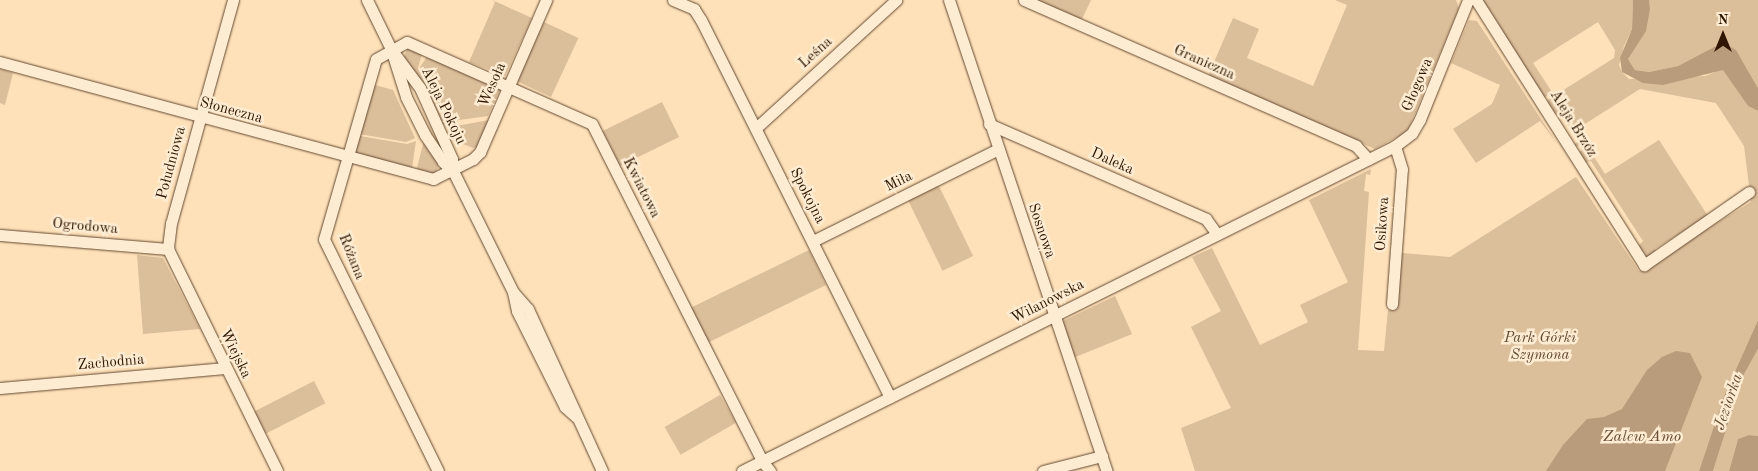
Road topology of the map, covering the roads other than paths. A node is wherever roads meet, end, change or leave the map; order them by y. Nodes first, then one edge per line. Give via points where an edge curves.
1 (233, 0) edge
2 (367, 0) edge
3 (546, 0) edge
4 (673, 0) edge
5 (896, 0) edge
6 (950, 0) edge
7 (1024, 0) edge
8 (1468, 0) edge
9 (1476, 0) edge
10 (696, 4) edge
11 (421, 47) junction
12 (391, 49) junction
13 (0, 62) edge
14 (400, 66) junction
15 (371, 75) junction
16 (509, 85) junction
17 (200, 118) junction
18 (989, 124) junction
19 (756, 128) junction
20 (1395, 146) junction
21 (998, 150) junction
22 (347, 158) junction
23 (1368, 159) junction
24 (453, 171) junction
25 (1749, 192) dead end
26 (1217, 234) junction
27 (0, 235) edge
28 (813, 241) junction
29 (168, 249) junction
30 (1392, 304) dead end
31 (1054, 316) junction
32 (225, 368) junction
33 (0, 388) edge
34 (890, 397) junction
35 (1102, 456) junction
36 (762, 461) junction
37 (277, 471) edge
38 (438, 471) edge
39 (602, 471) edge
40 (742, 471) edge
41 (770, 471) edge
42 (1043, 471) edge
43 (1107, 471) edge

1 - 17 street, Południowa
2 - 12 street, Aleja Pokoju
3 - 16 street, Wesoła
4 - 10 street
5 - 19 street, Leśna
6 - 18 street, Sosnowa
7 - 23 street, Graniczna via 1356,146
8 - 20 street, Głogowa via 1420,119 1412,133
9 - 25 street, Aleja Brzóz via 1644,265
10 - 19 street, Spokojna
11 - 12 street, Kwiatowa via 407,42
11 - 14 street via 409,53
11 - 16 street, Kwiatowa
12 - 14 street, Aleja Pokoju
12 - 15 street, Różana via 378,57
13 - 17 street, Słoneczna
14 - 15 street via 379,66
14 - 24 street, Aleja Pokoju via 439,128 452,159
14 - 24 street, Aleja Pokoju via 425,134 443,162
15 - 22 street, Różana
16 - 24 street, Wesoła via 480,152
16 - 36 street, Kwiatowa via 592,124
17 - 22 street, Słoneczna
17 - 29 street, Południowa via 171,223
18 - 21 street, Sosnowa
18 - 26 street, Daleka via 1206,219
19 - 28 street, Spokojna
20 - 23 street, Głogowa
20 - 30 street, Osikowa via 1402,169
21 - 28 street, Miła
21 - 31 street, Sosnowa
22 - 24 street, Słoneczna via 425,180
22 - 38 street, Różana via 325,232 326,245
23 - 26 street, Wilanowska
24 - 39 street, Aleja Pokoju via 513,292 528,309 542,350 574,404 576,417
26 - 31 street, Wilanowska
27 - 29 street, Ogrodowa
28 - 34 street, Spokojna
29 - 32 street, Wiejska
31 - 34 street, Wilanowska
31 - 35 street, Sosnowa
32 - 33 street, Zachodnia
32 - 37 street, Wiejska
34 - 36 street, Wilanowska
35 - 42 street
35 - 43 street, Sosnowa
36 - 40 street, Wilanowska
36 - 41 street, Kwiatowa

